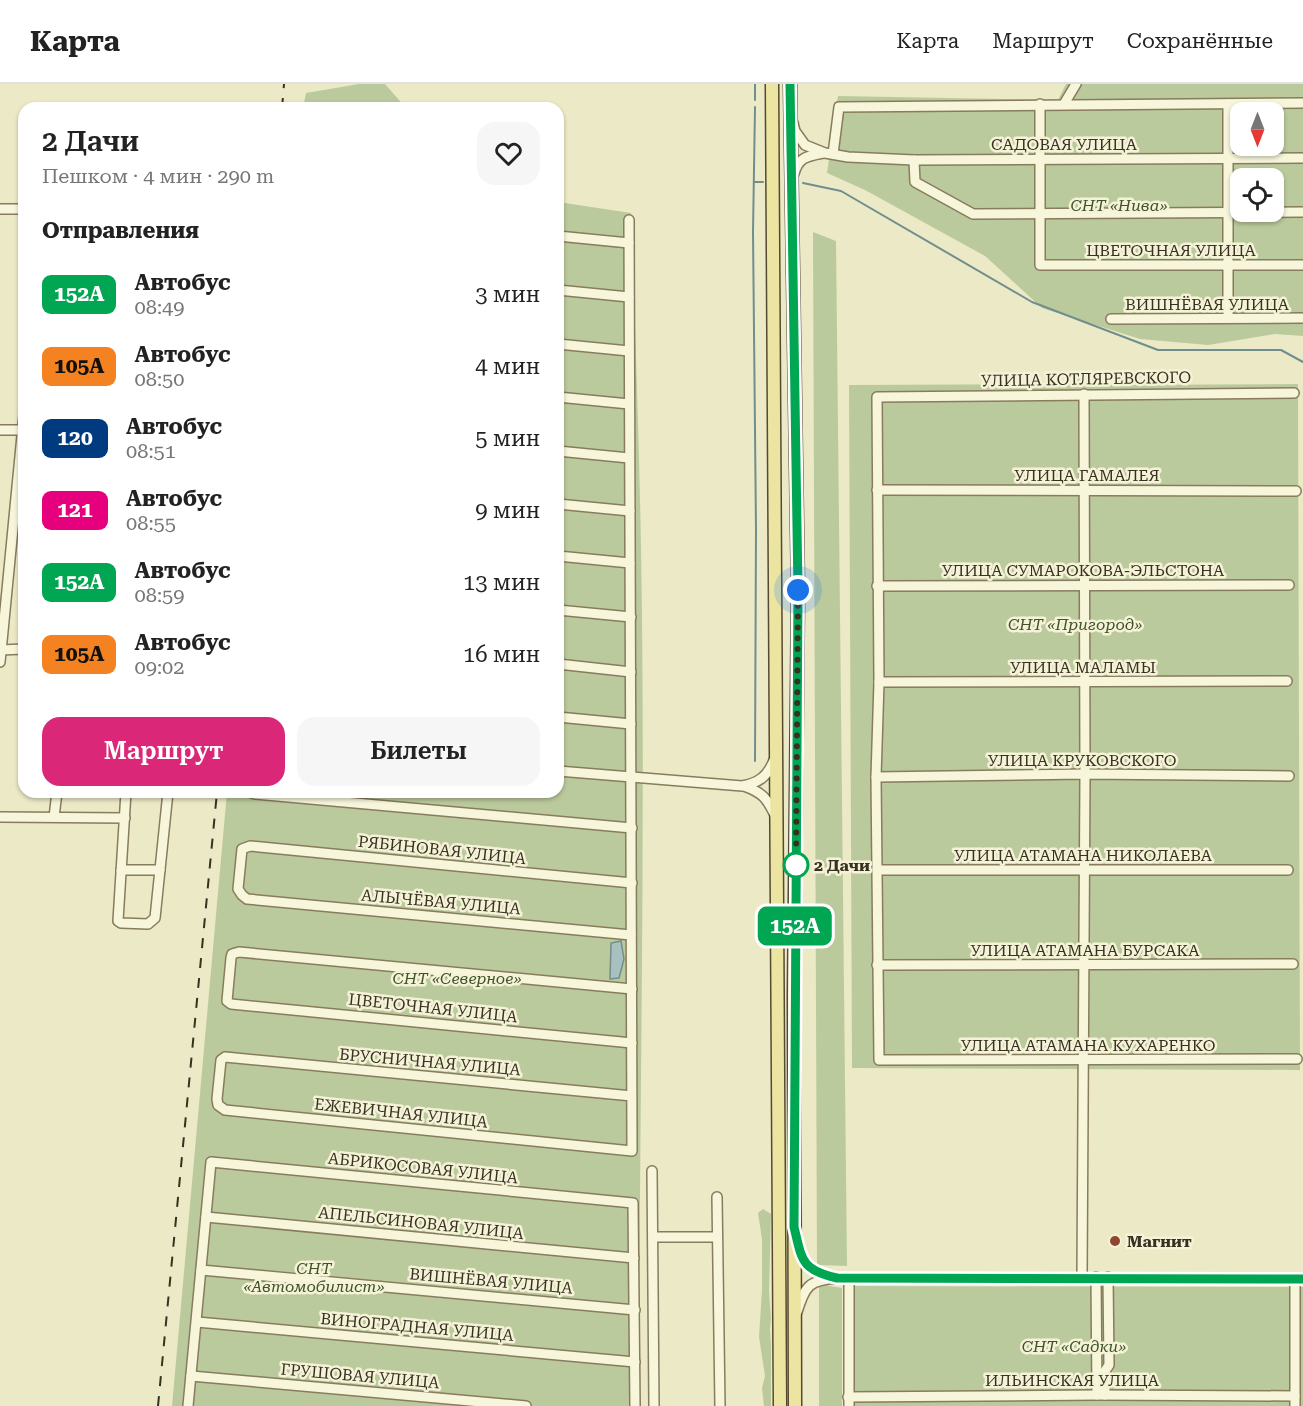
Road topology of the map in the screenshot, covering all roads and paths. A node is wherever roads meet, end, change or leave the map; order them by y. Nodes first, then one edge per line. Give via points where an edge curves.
1 (772, 84) edge
2 (790, 84) edge
3 (1076, 84) edge
4 (1303, 103) edge
5 (1040, 104) junction
6 (1064, 104) junction
7 (1228, 104) junction
8 (790, 112) junction
9 (829, 153) junction
10 (1303, 158) edge
11 (1040, 159) junction
12 (1230, 159) junction
13 (914, 160) junction
14 (791, 189) junction
15 (18, 208) edge
16 (0, 209) edge
17 (1303, 212) edge
18 (1229, 213) junction
19 (1040, 214) junction
20 (629, 220) dead end
21 (564, 237) edge
22 (629, 243) junction
23 (1303, 265) edge
24 (1228, 266) junction
25 (564, 291) edge
26 (629, 297) junction
27 (1228, 318) junction
28 (1303, 318) edge
29 (1111, 320) dead end
30 (564, 345) edge
31 (629, 351) junction
32 (1294, 393) dead end
33 (1084, 394) junction
34 (564, 398) edge
35 (629, 404) junction
36 (0, 430) edge
37 (18, 430) edge
38 (564, 452) edge
39 (629, 458) junction
40 (18, 480) edge
41 (877, 490) junction
42 (1085, 490) junction
43 (1296, 491) dead end
44 (564, 505) edge
45 (630, 511) junction
46 (564, 557) edge
47 (630, 563) junction
48 (1084, 585) junction
49 (1289, 585) dead end
50 (877, 586) junction
51 (775, 590) junction
52 (798, 590) junction
53 (564, 611) edge
54 (631, 617) junction
55 (775, 633) junction
56 (798, 633) junction
57 (18, 649) edge
58 (1, 650) edge
59 (0, 662) edge
60 (564, 665) edge
61 (631, 672) junction
62 (1287, 681) dead end
63 (879, 682) junction
64 (1085, 682) junction
65 (564, 718) edge
66 (632, 724) junction
67 (776, 755) junction
68 (564, 772) edge
69 (1085, 774) junction
70 (1289, 776) dead end
71 (876, 777) junction
72 (631, 778) junction
73 (742, 786) junction
74 (56, 798) edge
75 (126, 798) edge
76 (167, 798) edge
77 (306, 798) edge
78 (0, 817) edge
79 (54, 817) junction
80 (125, 818) junction
81 (776, 818) junction
82 (632, 828) junction
83 (121, 870) junction
84 (160, 870) junction
85 (878, 870) junction
86 (1288, 870) dead end
87 (1084, 871) junction
88 (632, 883) junction
89 (247, 899) joint
90 (631, 935) junction
91 (1293, 964) dead end
92 (877, 965) junction
93 (1084, 965) junction
94 (632, 989) junction
95 (632, 1043) junction
96 (225, 1057) joint
97 (1297, 1059) dead end
98 (1083, 1060) junction
99 (632, 1096) junction
100 (652, 1171) dead end
101 (717, 1197) dead end
102 (206, 1217) junction
103 (794, 1227) junction
104 (653, 1237) junction
105 (717, 1237) junction
106 (634, 1258) junction
107 (201, 1270) junction
108 (1082, 1277) junction
109 (1096, 1277) junction
110 (1108, 1277) junction
111 (837, 1278) junction
112 (849, 1278) junction
113 (1299, 1279) edge
114 (635, 1310) junction
115 (794, 1321) junction
116 (196, 1322) junction
117 (635, 1362) junction
118 (191, 1376) junction
119 (1101, 1395) junction
120 (1295, 1396) junction
121 (848, 1402) edge
122 (188, 1406) edge
123 (526, 1406) edge
124 (636, 1406) edge
125 (654, 1406) edge
126 (720, 1406) edge
127 (780, 1406) edge
128 (795, 1406) edge
129 (1100, 1406) edge
130 (1295, 1406) edge

1 - 51 main road
2 - 8 main road
3 - 6 street
4 - 7 street
5 - 6 street
5 - 9 street via 839,107
5 - 11 street
6 - 7 street
7 - 12 street
8 - 9 street via 795,131 805,145
8 - 14 main road
9 - 13 street, САДОВАЯ УЛИЦА
9 - 14 street via 805,156 798,161
10 - 12 street, САДОВАЯ УЛИЦА
11 - 12 street, САДОВАЯ УЛИЦА
11 - 13 street, САДОВАЯ УЛИЦА
11 - 19 street
12 - 18 street
13 - 19 street via 915,182 973,214
14 - 52 main road
15 - 16 street
17 - 18 street
18 - 19 street
18 - 24 street
19 - 24 street, ЦВЕТОЧНАЯ УЛИЦА via 1040,266
20 - 22 street
21 - 22 street
22 - 26 street
23 - 24 street, ЦВЕТОЧНАЯ УЛИЦА
24 - 27 street
25 - 26 street
26 - 31 street
27 - 28 street, ВИШНЁВАЯ УЛИЦА
27 - 29 street, ВИШНЁВАЯ УЛИЦА
30 - 31 street
31 - 35 street
32 - 33 street, УЛИЦА КОТЛЯРЕВСКОГО
33 - 41 street, УЛИЦА КОТЛЯРЕВСКОГО via 877,397
33 - 42 street
34 - 35 street
35 - 39 street
36 - 37 street
38 - 39 street
39 - 45 street
40 - 58 street
41 - 42 street, УЛИЦА ГАМАЛЕЯ
41 - 50 street
42 - 43 street, УЛИЦА ГАМАЛЕЯ
42 - 48 street
44 - 45 street
45 - 47 street
46 - 47 street
47 - 54 street
48 - 49 street, УЛИЦА СУМАРОКОВА-ЭЛЬСТОНА
48 - 50 street, УЛИЦА СУМАРОКОВА-ЭЛЬСТОНА
48 - 64 street
50 - 63 street
51 - 52 main road via 780,604 786,607 795,603
51 - 55 main road
52 - 56 main road
53 - 54 street
54 - 61 street
55 - 56 main road via 779,624 786,622 794,624
55 - 67 main road
56 - 103 main road
57 - 58 street
58 - 59 street
60 - 61 street
61 - 66 street
62 - 64 street, УЛИЦА МАЛАМЫ
63 - 64 street, УЛИЦА МАЛАМЫ
63 - 71 street
64 - 69 street
65 - 66 street
66 - 72 street
67 - 73 street via 763,779
67 - 81 main road
68 - 72 street
69 - 70 street, УЛИЦА КРУКОВСКОГО
69 - 71 street, УЛИЦА КРУКОВСКОГО
69 - 87 street
71 - 85 street
72 - 73 street
72 - 82 street
73 - 81 street via 766,798
74 - 79 street
75 - 80 street
76 - 84 street
77 - 82 street
78 - 79 street
79 - 80 street
80 - 83 street
81 - 127 main road
82 - 88 street
83 - 84 street
83 - 84 street via 118,921 148,924 153,921
85 - 87 street, УЛИЦА АТАМАНА НИКОЛАЕВА
85 - 92 street
86 - 87 street, УЛИЦА АТАМАНА НИКОЛАЕВА
87 - 93 street
88 - 89 street, РЯБИНОВАЯ УЛИЦА via 250,846 242,849 238,889
88 - 90 street
89 - 90 street, АЛЫЧЁВАЯ УЛИЦА
90 - 94 street
91 - 93 street, УЛИЦА АТАМАНА БУРСАКА
92 - 93 street, УЛИЦА АТАМАНА БУРСАКА
92 - 98 street, УЛИЦА АТАМАНА КУХАРЕНКО via 879,1060
93 - 98 street
94 - 95 street
94 - 95 street, ЦВЕТОЧНАЯ УЛИЦА via 239,952 231,958 227,1001
95 - 99 street
96 - 99 street, БРУСНИЧНАЯ УЛИЦА
96 - 99 street, ЕЖЕВИЧНАЯ УЛИЦА via 221,1060 217,1100 225,1110 632,1151
97 - 98 street, УЛИЦА АТАМАНА КУХАРЕНКО
98 - 108 street
100 - 104 street
101 - 105 street
102 - 106 street, АПЕЛЬСИНОВАЯ УЛИЦА
102 - 106 street, АБРИКОСОВАЯ УЛИЦА via 211,1162 633,1203
102 - 107 street
103 - 111 street via 807,1267
103 - 115 main road
104 - 105 street
104 - 125 street
105 - 126 street
106 - 114 street
107 - 114 street, ВИШНЁВАЯ УЛИЦА
107 - 116 street
108 - 109 street
108 - 112 street
109 - 110 street
109 - 119 street
110 - 113 street
110 - 119 street via 1109,1365
111 - 112 street
111 - 115 street via 808,1286
112 - 121 street
113 - 120 street
114 - 117 street
115 - 128 main road
116 - 117 street, ВИНОГРАДНАЯ УЛИЦА
116 - 118 street
117 - 124 street
118 - 122 street
118 - 123 street, ГРУШОВАЯ УЛИЦА
119 - 120 street, ИЛЬИНСКАЯ УЛИЦА
119 - 121 street, ИЛЬИНСКАЯ УЛИЦА
119 - 129 street
120 - 130 street

